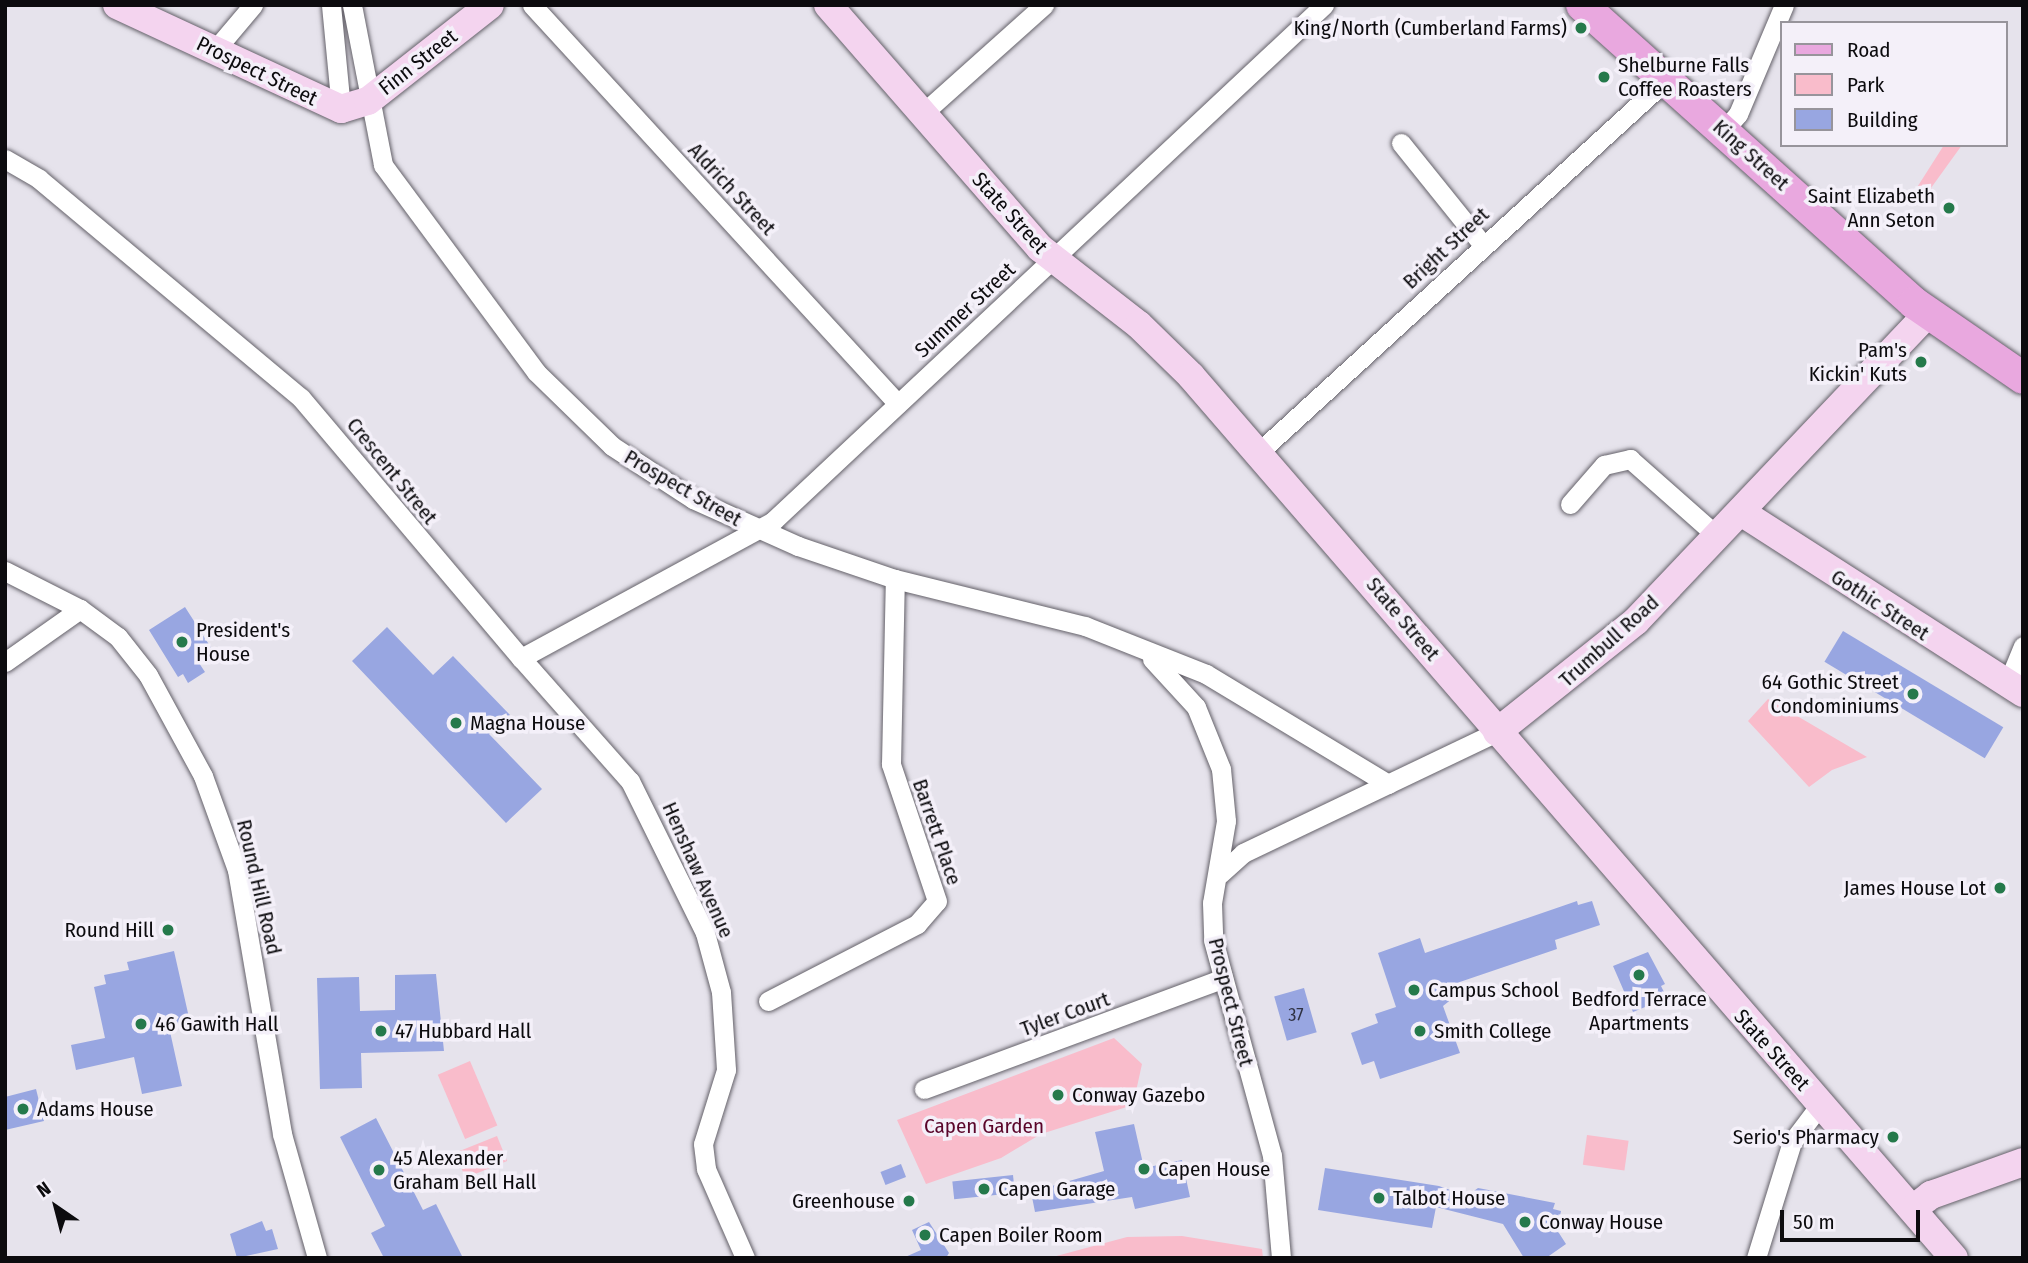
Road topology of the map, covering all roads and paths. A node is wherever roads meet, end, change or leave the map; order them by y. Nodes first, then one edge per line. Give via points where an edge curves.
1 (117, 5) edge
2 (253, 5) edge
3 (331, 5) edge
4 (352, 5) edge
5 (490, 5) edge
6 (533, 5) edge
7 (828, 5) edge
8 (1044, 5) edge
9 (1324, 5) edge
10 (1582, 5) edge
11 (1784, 5) edge
12 (215, 50) junction
13 (1667, 79) junction
14 (341, 108) junction
15 (922, 114) junction
16 (1724, 130) junction
17 (1401, 143) dead end
18 (5, 159) edge
19 (1483, 245) junction
20 (1053, 259) junction
21 (1927, 314) junction
22 (2023, 379) edge
23 (898, 404) junction
24 (1259, 452) junction
25 (1570, 504) dead end
26 (1741, 512) junction
27 (757, 530) junction
28 (1717, 536) junction
29 (5, 570) edge
30 (895, 579) junction
31 (80, 610) junction
32 (2023, 646) edge
33 (1137, 648) junction
34 (521, 658) junction
35 (5, 662) edge
36 (2015, 689) edge
37 (1497, 732) junction
38 (1388, 784) junction
39 (1220, 874) junction
40 (1221, 979) junction
41 (768, 1002) dead end
42 (924, 1089) dead end
43 (1820, 1105) junction
44 (2023, 1162) edge
45 (1913, 1209) junction
46 (317, 1258) edge
47 (746, 1258) edge
48 (1281, 1258) edge
49 (1756, 1258) edge
50 (1954, 1258) edge

1 - 12 main road, Prospect Street
2 - 12 street
3 - 14 street, Prospect Street
4 - 27 street, Prospect Street via 383,165 499,324 567,405 612,446 693,499
5 - 14 main road, Finn Street via 368,101
6 - 23 street, Aldrich Street
7 - 15 main road, State Street
8 - 15 street
9 - 20 street, Summer Street
10 - 13 main road, King Street
11 - 16 street via 1738,114
12 - 14 main road, Prospect Street
13 - 16 main road, King Street
13 - 19 street, Bright Street
15 - 20 main road, State Street
16 - 21 main road, King Street
17 - 19 street
18 - 34 street, Crescent Street via 39,179 310,407
19 - 24 street, Bright Street
20 - 23 street, Summer Street
20 - 24 main road, State Street via 1153,338
21 - 22 main road, King Street
21 - 26 main road, Trumbull Road
23 - 27 street, Summer Street via 811,489
24 - 37 main road, State Street
25 - 28 street via 1604,465 1630,459
26 - 28 main road, Trumbull Road
26 - 36 main road, Gothic Street
27 - 30 street, Prospect Street
27 - 34 street
28 - 37 main road, Trumbull Road via 1601,652
29 - 31 street, Round Hill Road
30 - 33 street, Prospect Street via 1085,626
30 - 41 street, Barrett Place via 891,764 937,901 917,924
31 - 35 street
31 - 46 street, Round Hill Road via 118,637 149,675 218,812 243,898 282,1134
32 - 36 street
33 - 38 street, Prospect Street via 1206,674
33 - 39 street, Prospect Street via 1176,681 1211,736 1225,803
34 - 47 street, Henshaw Avenue via 630,781 705,933 721,992 726,1070 706,1122 706,1169
37 - 38 street, Trumbull Road
37 - 43 main road, State Street
38 - 39 street, Trumbull Road via 1243,853
39 - 40 street, Prospect Street via 1212,903
40 - 42 street, Tyler Court
40 - 48 street, Prospect Street via 1272,1155
43 - 45 main road, State Street
43 - 49 street via 1792,1142
44 - 45 main road via 1931,1195
45 - 50 main road, State Street

